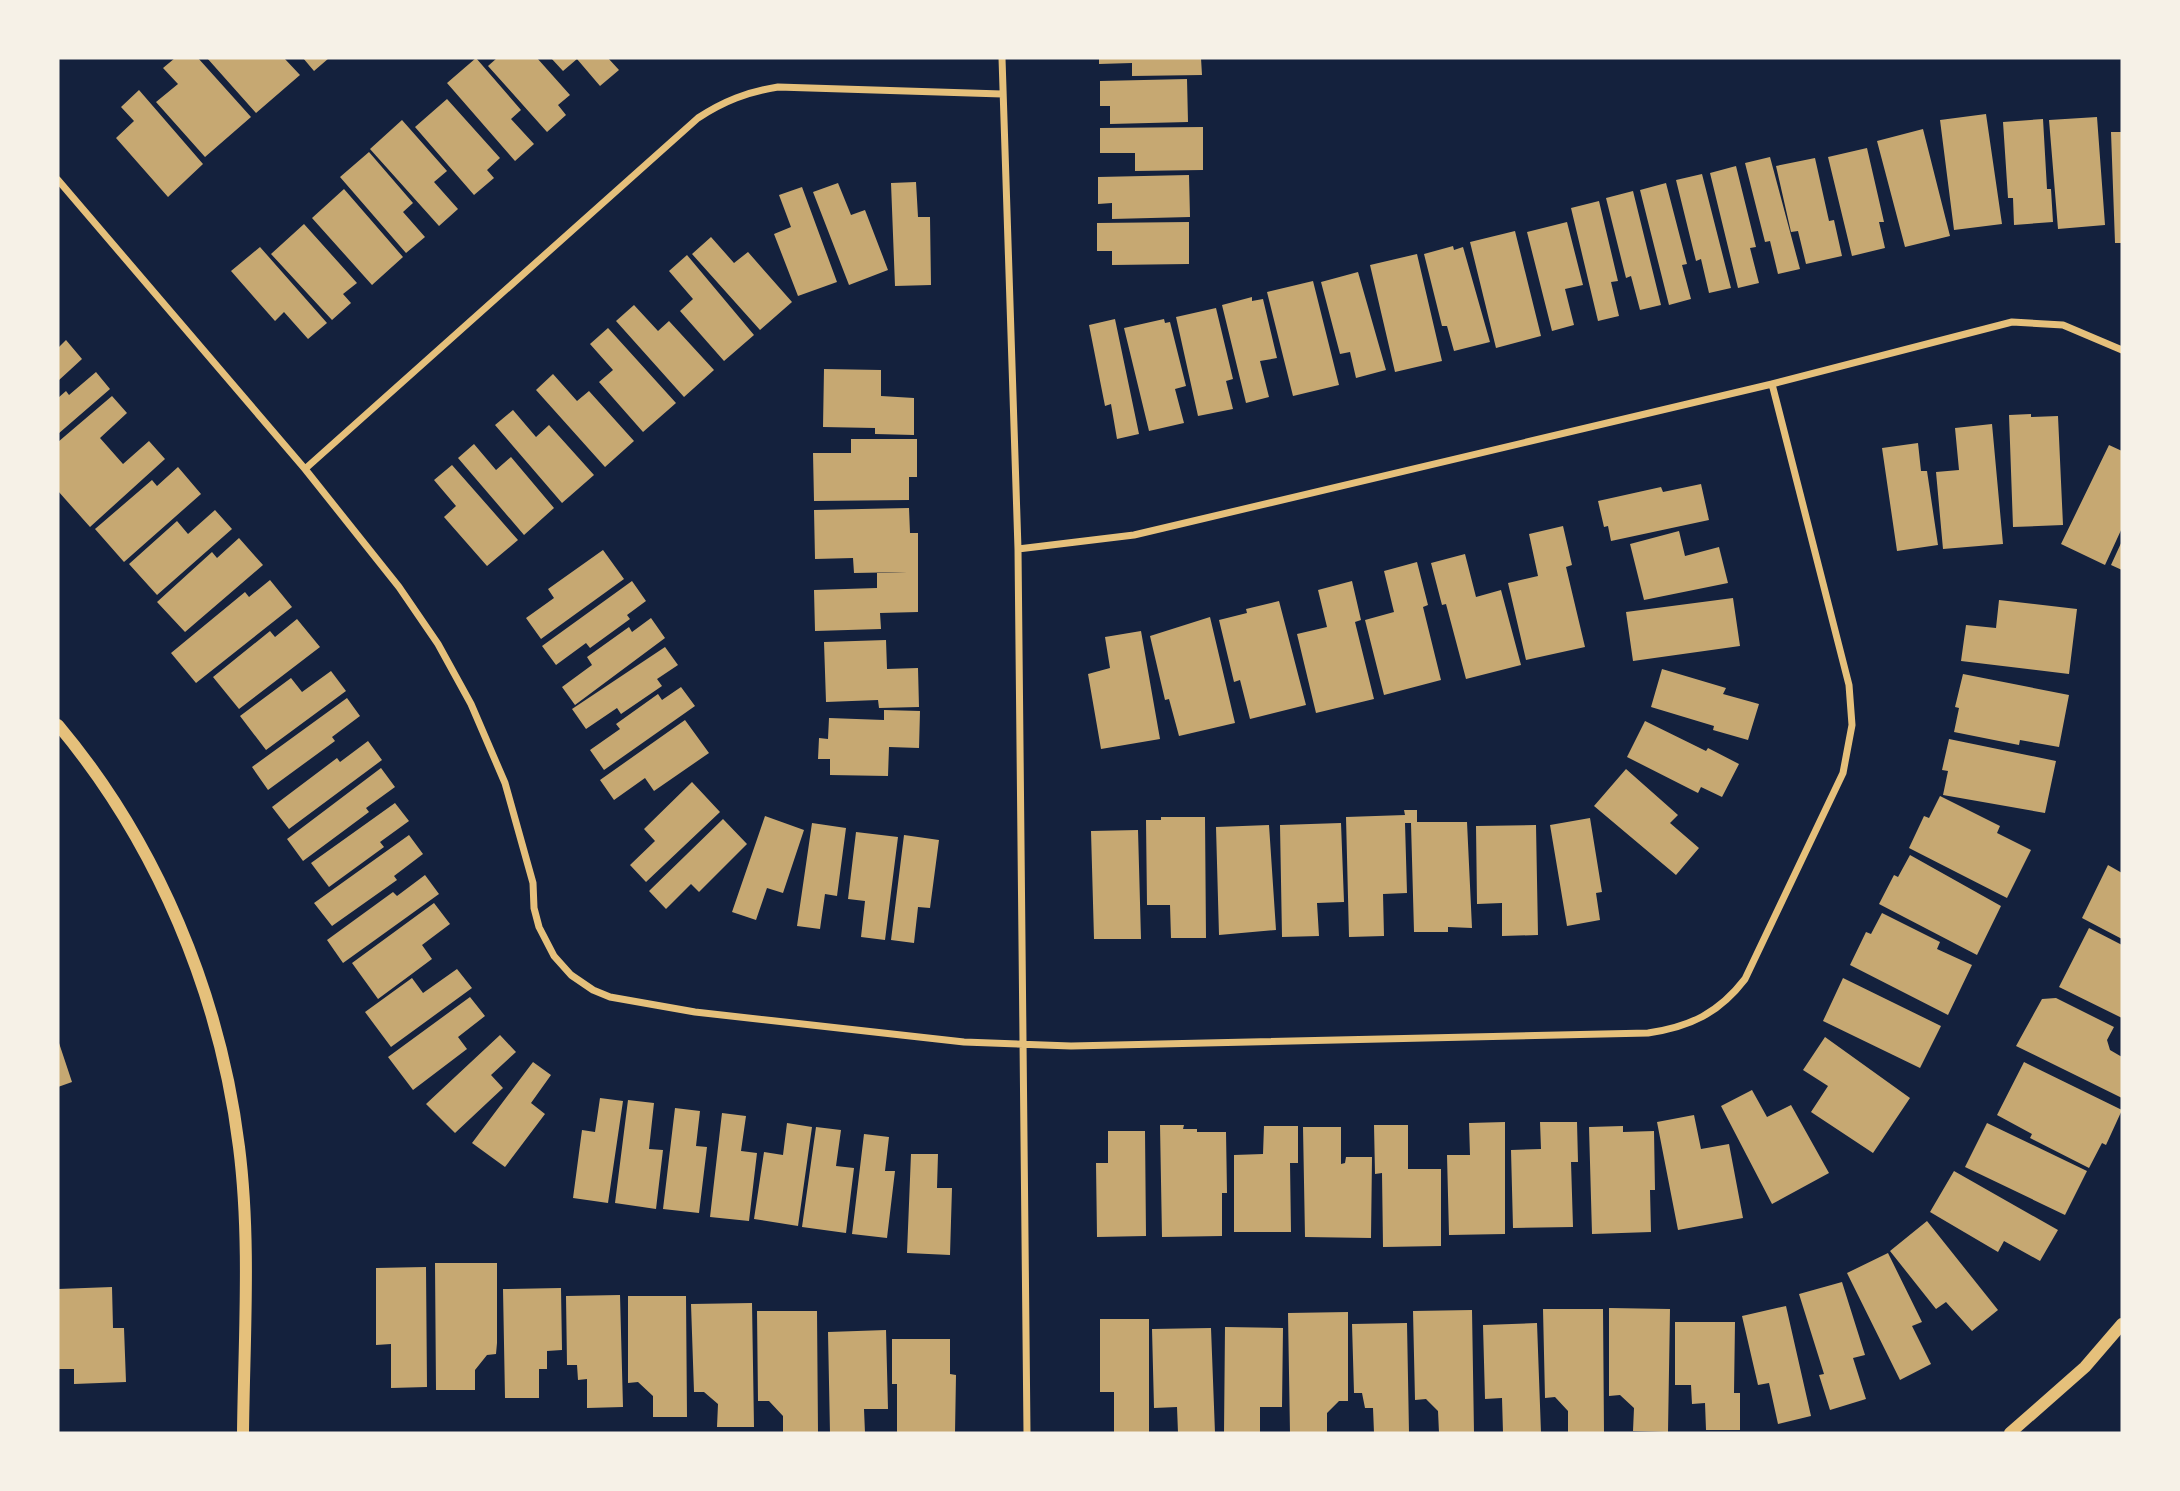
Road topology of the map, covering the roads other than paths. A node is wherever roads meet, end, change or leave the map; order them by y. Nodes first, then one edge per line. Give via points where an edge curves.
1 (1002, 58) edge
2 (1002, 94) junction
3 (58, 180) edge
4 (2122, 350) edge
5 (1772, 384) junction
6 (305, 469) junction
7 (1018, 549) junction
8 (58, 725) edge
9 (1025, 1044) junction
10 (2122, 1324) edge
11 (243, 1433) edge
12 (1027, 1433) edge
13 (2010, 1433) edge

1 - 2 street
2 - 6 street via 778,87 749,91 722,102 698,118
2 - 7 street
3 - 6 street
4 - 5 street via 2063,326 2012,322
5 - 7 street via 1134,535
5 - 9 street via 1849,685 1852,725 1843,774 1745,979 1733,995 1701,1020 1648,1033
6 - 9 street via 399,587 438,643 471,704 505,783 533,883 539,927 554,956 571,975 610,997 695,1012 964,1042
7 - 9 street
8 - 11 street via 96,770 145,850 189,949 221,1052 239,1148 244,1249
9 - 12 street
10 - 13 street via 2085,1367

